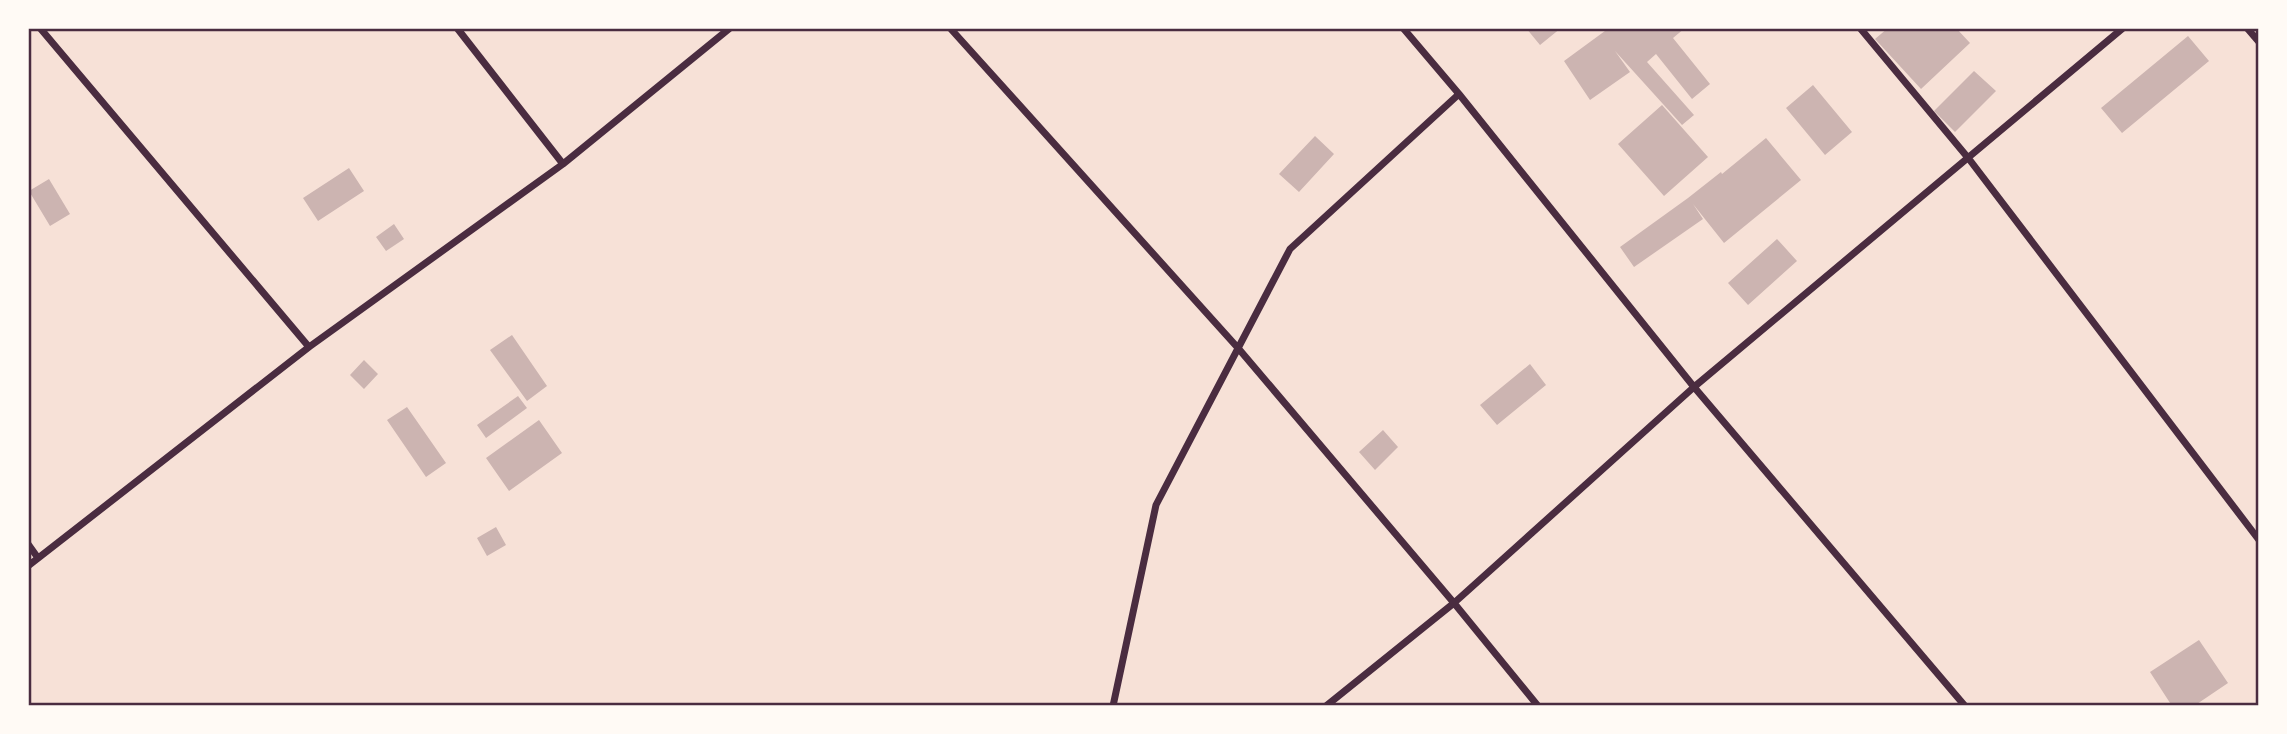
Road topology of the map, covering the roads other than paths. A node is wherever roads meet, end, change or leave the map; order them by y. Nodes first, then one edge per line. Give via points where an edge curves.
1 (40, 28) edge
2 (457, 28) edge
3 (730, 28) edge
4 (950, 28) edge
5 (1403, 28) edge
6 (1860, 28) edge
7 (2123, 28) edge
8 (2247, 28) edge
9 (2259, 42) edge
10 (1460, 94) junction
11 (1969, 159) junction
12 (563, 164) junction
13 (309, 347) junction
14 (1238, 348) junction
15 (1694, 387) junction
16 (2259, 540) edge
17 (28, 544) edge
18 (38, 558) junction
19 (28, 566) edge
20 (1454, 603) junction
21 (1113, 706) edge
22 (1326, 706) edge
23 (1538, 706) edge
24 (1965, 706) edge

1 - 13 street
2 - 12 street
3 - 12 street
4 - 14 street
5 - 10 street
6 - 11 street
7 - 11 street
8 - 9 street
10 - 14 street via 1290,249
10 - 15 street
11 - 15 street
11 - 16 street
12 - 13 street
13 - 18 street
14 - 20 street
14 - 21 street via 1156,505
15 - 20 street
15 - 24 street
17 - 18 street
18 - 19 street
20 - 22 street
20 - 23 street

